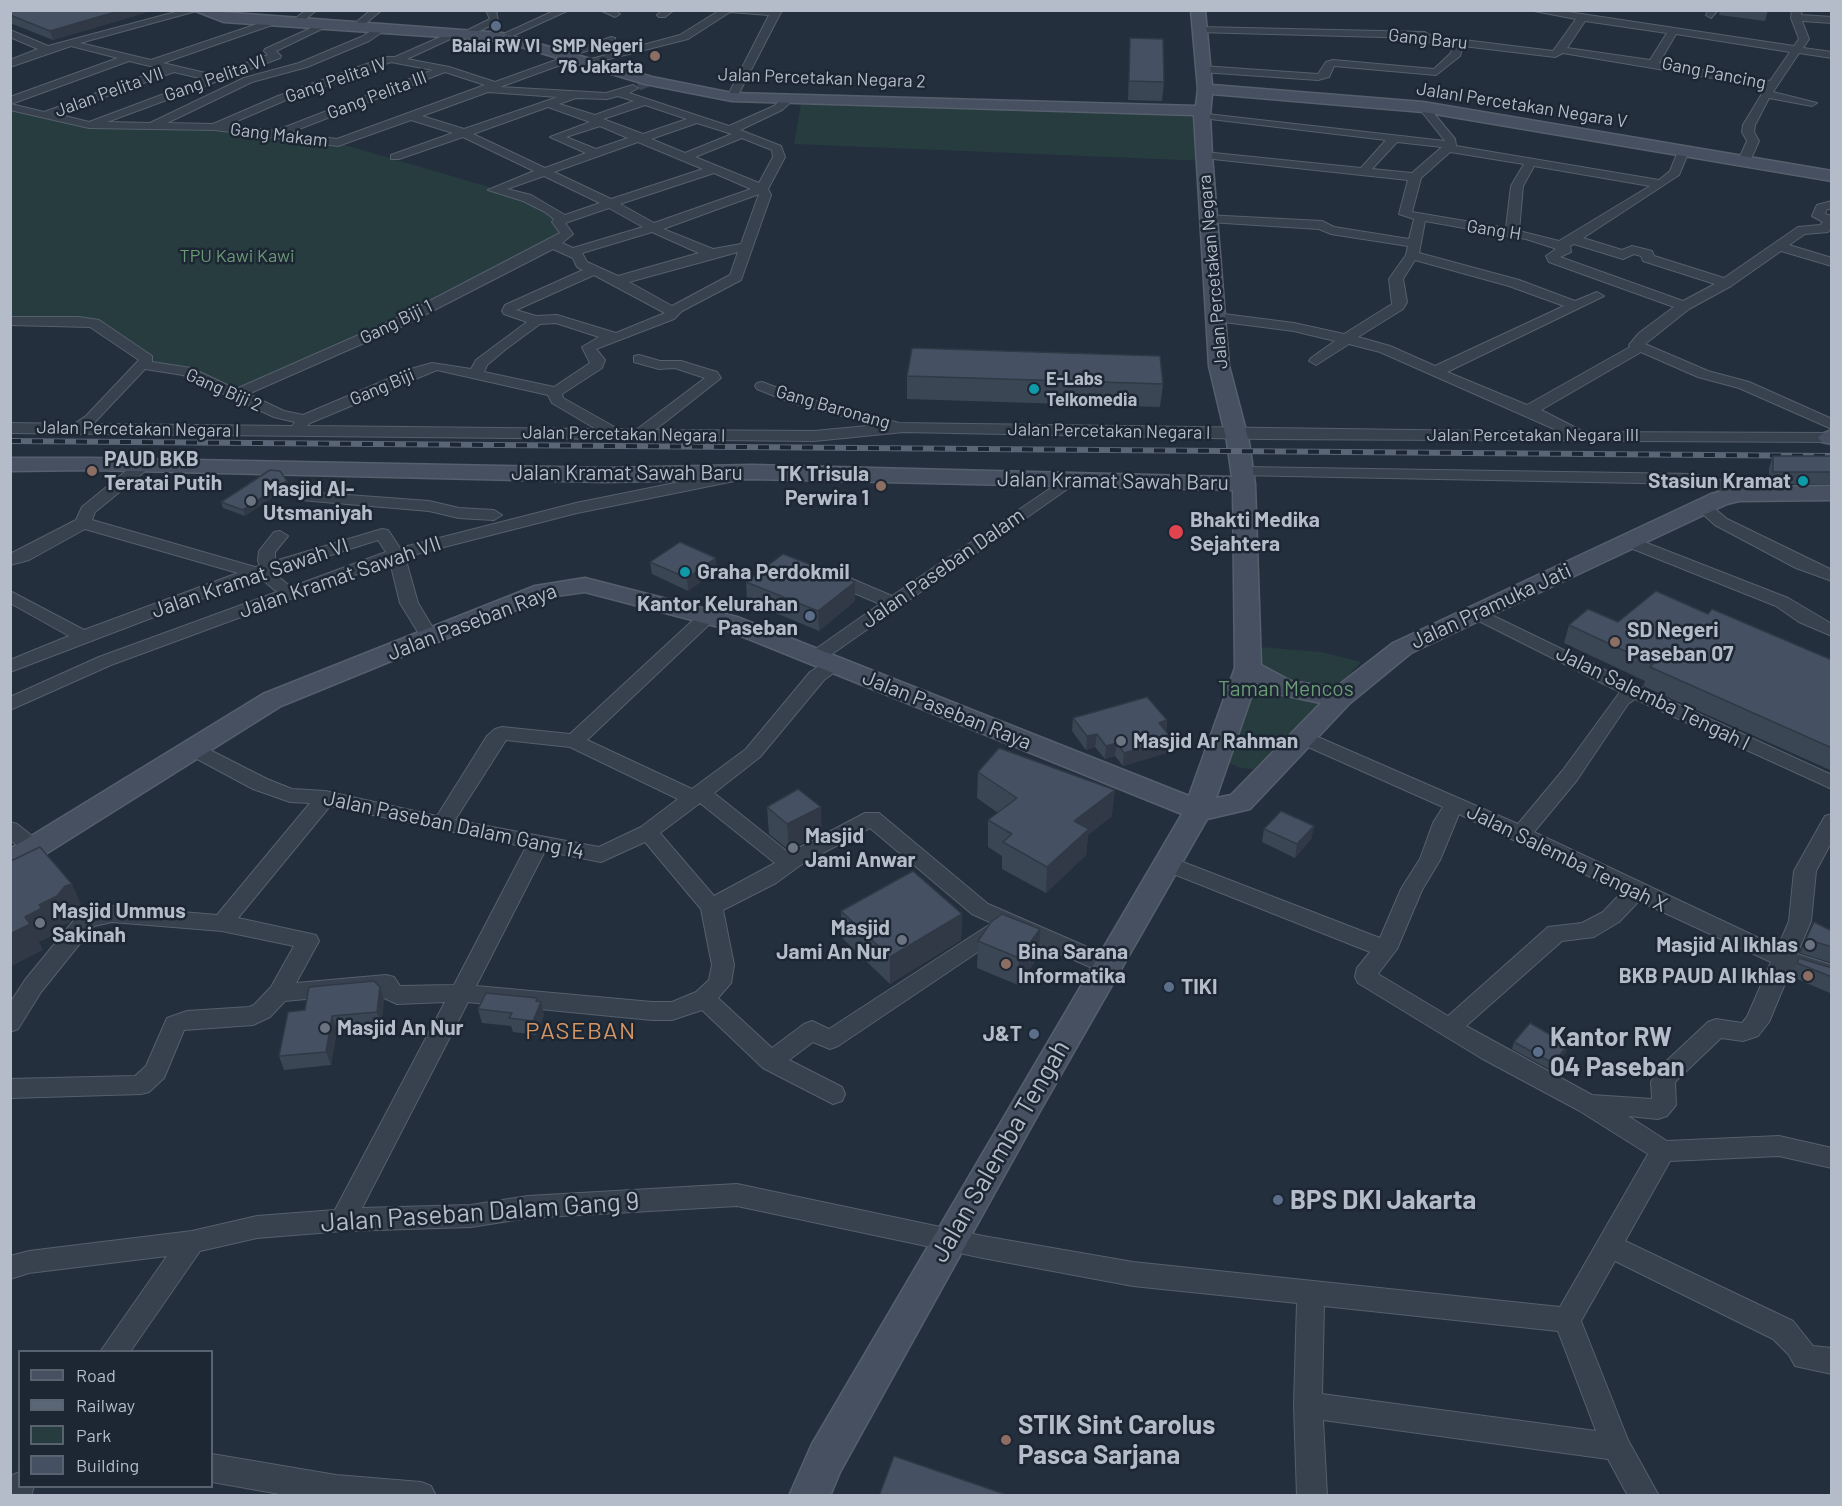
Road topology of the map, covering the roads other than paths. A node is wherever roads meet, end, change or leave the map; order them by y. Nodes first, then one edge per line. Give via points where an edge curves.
1 (314, 10) edge
2 (378, 10) edge
3 (491, 10) edge
4 (565, 10) edge
5 (604, 10) edge
6 (727, 10) edge
7 (732, 10) edge
8 (1533, 10) edge
9 (200, 11) edge
10 (776, 12) edge
11 (615, 14) dead end
12 (1796, 14) edge
13 (1582, 17) junction
14 (1198, 20) edge
15 (1832, 20) edge
16 (295, 23) junction
17 (267, 24) junction
18 (357, 26) junction
19 (321, 28) junction
20 (383, 28) junction
21 (1674, 30) junction
22 (10, 33) edge
23 (467, 34) junction
24 (502, 37) junction
25 (611, 40) dead end
26 (1459, 42) junction
27 (71, 44) junction
28 (47, 49) junction
29 (444, 49) dead end
30 (1797, 49) junction
31 (1561, 50) junction
32 (369, 54) dead end
33 (1832, 55) edge
34 (130, 57) junction
35 (567, 57) junction
36 (394, 59) junction
37 (585, 62) junction
38 (153, 63) junction
39 (10, 64) edge
40 (1653, 64) junction
41 (173, 69) junction
42 (445, 69) junction
43 (212, 78) junction
44 (1204, 79) junction
45 (1774, 84) junction
46 (238, 85) junction
47 (495, 85) junction
48 (638, 86) tunnel mouth
49 (481, 89) junction
50 (579, 93) junction
51 (620, 93) junction
52 (1766, 94) junction
53 (732, 97) junction
54 (789, 98) junction
55 (10, 101) edge
56 (646, 101) junction
57 (1812, 103) dead end
58 (549, 104) junction
59 (10, 107) edge
60 (1423, 107) junction
61 (1202, 113) junction
62 (45, 115) junction
63 (413, 117) junction
64 (697, 119) junction
65 (597, 120) junction
66 (89, 125) junction
67 (216, 127) junction
68 (149, 128) junction
69 (730, 130) junction
70 (461, 132) junction
71 (276, 134) junction
72 (742, 134) junction
73 (642, 138) junction
74 (1394, 138) junction
75 (1449, 147) junction
76 (1683, 151) junction
77 (596, 153) junction
78 (1204, 155) junction
79 (395, 157) dead end
80 (686, 157) junction
81 (1744, 161) junction
82 (1531, 162) junction
83 (715, 169) junction
84 (1364, 171) junction
85 (542, 173) junction
86 (1832, 176) edge
87 (1415, 177) junction
88 (1661, 184) junction
89 (762, 189) junction
90 (610, 203) junction
91 (1832, 205) edge
92 (1209, 218) junction
93 (1419, 218) junction
94 (563, 220) junction
95 (1831, 220) edge
96 (653, 228) junction
97 (1512, 233) junction
98 (1572, 239) junction
99 (552, 243) junction
100 (1558, 244) junction
101 (1778, 246) junction
102 (745, 247) junction
103 (1412, 249) junction
104 (573, 252) junction
105 (712, 253) junction
106 (1832, 261) edge
107 (593, 270) junction
108 (617, 281) junction
109 (1726, 283) junction
110 (1597, 296) dead end
111 (1576, 306) junction
112 (1684, 306) junction
113 (672, 311) junction
114 (1215, 317) junction
115 (536, 320) junction
116 (10, 321) edge
117 (609, 337) junction
118 (1346, 339) junction
119 (1639, 348) junction
120 (639, 359) dead end
121 (1316, 361) dead end
122 (144, 364) junction
123 (1437, 371) junction
124 (476, 373) junction
125 (762, 386) dead end
126 (554, 392) junction
127 (236, 394) junction
128 (1528, 410) junction
129 (300, 425) junction
130 (904, 427) junction
131 (10, 428) edge
132 (77, 429) junction
133 (1236, 433) junction
134 (1831, 434) edge
135 (617, 435) junction
136 (637, 436) junction
137 (1582, 436) junction
138 (10, 465) edge
139 (143, 465) junction
140 (752, 472) junction
141 (1243, 478) junction
142 (1070, 480) junction
143 (1739, 494) junction
144 (1832, 494) edge
145 (307, 496) dead end
146 (1702, 506) junction
147 (492, 522) junction
148 (83, 523) junction
149 (279, 536) dead end
150 (1629, 541) junction
151 (396, 554) junction
152 (10, 560) edge
153 (811, 568) edge
154 (262, 571) junction
155 (1832, 576) edge
156 (288, 593) junction
157 (10, 596) edge
158 (893, 603) junction
159 (1475, 612) junction
160 (709, 615) junction
161 (1832, 631) edge
162 (83, 637) junction
163 (430, 638) junction
164 (824, 661) junction
165 (10, 667) edge
166 (1248, 668) junction
167 (1633, 690) junction
168 (1341, 697) junction
169 (10, 704) edge
170 (1304, 738) junction
171 (574, 741) junction
172 (193, 749) junction
173 (1832, 783) edge
174 (696, 795) junction
175 (325, 798) junction
176 (1455, 804) junction
177 (1198, 810) junction
178 (1832, 821) edge
179 (443, 823) junction
180 (10, 829) edge
181 (648, 832) junction
182 (1521, 834) junction
183 (539, 843) junction
184 (34, 848) junction
185 (10, 862) edge
186 (789, 864) junction
187 (1168, 864) junction
188 (1636, 890) junction
189 (711, 907) junction
190 (1800, 921) junction
191 (222, 923) junction
192 (1008, 923) junction
193 (1821, 932) edge
194 (1386, 949) junction
195 (1782, 958) junction
196 (1107, 965) junction
197 (1832, 972) edge
198 (279, 993) junction
199 (460, 993) junction
200 (704, 998) junction
201 (12, 1021) edge
202 (1450, 1027) junction
203 (771, 1061) junction
204 (10, 1089) edge
205 (833, 1094) dead end
206 (1587, 1103) junction
207 (1663, 1151) junction
208 (1832, 1158) edge
209 (342, 1220) junction
210 (950, 1239) junction
211 (192, 1242) junction
212 (1610, 1246) junction
213 (10, 1268) edge
214 (1311, 1295) junction
215 (1567, 1320) junction
216 (115, 1350) edge
217 (1832, 1361) edge
218 (1308, 1405) junction
219 (1617, 1447) junction
220 (213, 1468) edge
221 (335, 1492) edge
222 (421, 1496) edge
223 (809, 1496) edge
224 (1312, 1496) edge
225 (1644, 1496) edge

1 - 16 street
2 - 18 street
3 - 23 street via 495,20
4 - 24 street
5 - 11 street
6 - 37 street via 684,37
7 - 10 street
8 - 13 street
9 - 17 street, Jalan Percetakan Negara 2
9 - 27 street
10 - 53 street
12 - 15 street
12 - 30 street via 1804,39
13 - 21 street
13 - 31 street
14 - 26 street, Gang Baru via 1425,35 1427,39
14 - 44 street, Jalan Percetakan Negara
16 - 17 street, Jalan Percetakan Negara 2
16 - 19 street, Jalan Percetakan Negara 2
17 - 38 street, Jalan Pelita VII
18 - 19 street, Jalan Percetakan Negara 2
18 - 20 street, Jalan Percetakan Negara 2
19 - 43 street, Gang Pelita VI via 269,51 276,56
20 - 23 street, Jalan Percetakan Negara 2
20 - 46 street via 303,65
21 - 30 street
21 - 40 street, Gang Pancing
22 - 28 street
23 - 24 street, Jalan Percetakan Negara 2
23 - 29 street
23 - 36 street
24 - 35 street, Jalan Percetakan Negara 2
25 - 35 street, Gang Makam
26 - 31 street, Gang Baru via 1555,54
26 - 44 street via 1456,54 1436,72 1333,63 1325,75 1318,77
27 - 28 street
27 - 34 street
28 - 39 street
30 - 33 street
30 - 45 street
31 - 40 street, Gang Baru
32 - 36 street
34 - 38 street
34 - 55 street
35 - 37 street, Jalan Percetakan Negara 2
35 - 47 street, Gang Makam
36 - 42 street, Gang Pelita IV
36 - 67 street, Gang Pelita IV via 273,102
37 - 53 street, Jalan Percetakan Negara 2 via 688,90
38 - 41 street
40 - 45 street, Gang Pancing
41 - 43 street
41 - 62 street, Jalan Pelita VII
42 - 47 street, Gang Pelita IV
42 - 71 street, Gang Pelita III
43 - 46 street
43 - 66 street, Gang Pelita VI
44 - 60 street, Jalanl Percetakan Negara V
44 - 61 street, Jalan Percetakan Negara
45 - 52 street
46 - 68 street
47 - 49 street, Gang Makam
48 - 51 street
49 - 50 street
49 - 63 street, Gang Makam
50 - 51 street
50 - 58 street
51 - 56 street
52 - 57 street
52 - 81 street via 1749,125 1753,141
53 - 54 street, Jalan Percetakan Negara 2
54 - 61 street, Jalan Percetakan Negara 2
54 - 69 street via 778,108
56 - 64 street
56 - 65 street
58 - 65 street
58 - 70 street
59 - 62 street, Gang Makam
60 - 75 street via 1451,141
60 - 76 street, Jalanl Percetakan Negara V
61 - 74 street
61 - 78 street, Jalan Percetakan Negara
62 - 66 street, Gang Makam
63 - 70 street
63 - 71 street, Gang Makam via 338,143
64 - 69 street
64 - 73 street
65 - 73 street
65 - 77 street via 556,137
66 - 68 street, Gang Makam
67 - 68 street, Gang Makam
67 - 71 street, Gang Makam
69 - 72 street
70 - 79 street
70 - 85 street
72 - 80 street
72 - 89 street via 779,152
73 - 77 street
73 - 80 street
74 - 75 street
74 - 84 street
75 - 82 street
75 - 87 street
76 - 81 street, Jalanl Percetakan Negara V
76 - 88 street via 1675,173
77 - 85 street
78 - 84 street
78 - 92 street, Jalan Percetakan Negara
80 - 83 street
81 - 86 street, Jalanl Percetakan Negara V
82 - 88 street
82 - 97 street via 1517,186
83 - 89 street
83 - 90 street
84 - 87 street
85 - 90 street
85 - 94 street via 494,190 527,198
87 - 93 street via 1404,212
88 - 98 street
89 - 96 street
89 - 102 street via 765,195
90 - 94 street
90 - 96 street
91 - 95 street via 1823,205 1818,216
92 - 103 street via 1322,225
92 - 114 street, Jalan Percetakan Negara
93 - 97 street, Gang H
93 - 103 street
94 - 99 street via 559,225 567,234
95 - 101 street via 1824,229 1804,229
96 - 104 street
96 - 105 street
97 - 100 street, Gang H
98 - 100 street
98 - 109 street via 1623,255 1632,250 1647,254 1648,258
99 - 104 street
99 - 127 street, Gang Biji 1 via 400,322
100 - 112 street via 1566,249 1552,256 1554,259
101 - 106 street
101 - 109 street
102 - 105 street
102 - 113 street via 736,277
103 - 111 street
103 - 118 street via 1396,279 1398,306
104 - 107 street
105 - 108 street
107 - 108 street
107 - 115 street via 509,311
108 - 113 street
109 - 112 street
110 - 111 street
111 - 123 street
112 - 119 street via 1638,341
113 - 117 street via 669,316 623,337
114 - 118 street via 1294,327
114 - 133 street, Jalan Percetakan Negara via 1219,366
115 - 117 street via 557,319
115 - 124 street via 482,363
116 - 122 street via 94,323 144,356
117 - 126 street via 589,347 597,365
118 - 121 street
118 - 123 street via 1385,349
119 - 128 street
119 - 134 street via 1744,385
120 - 136 street via 659,365 676,364 714,378
122 - 127 street, Gang Biji 2 via 186,371
122 - 132 street
123 - 128 street
124 - 126 street, Gang Biji
124 - 129 street, Gang Biji via 437,366 423,369
125 - 130 street, Gang Baronang via 797,400
126 - 135 street via 557,400
127 - 129 street, Gang Biji 2
128 - 137 street
129 - 132 street, Jalan Percetakan Negara I
129 - 135 street, Jalan Percetakan Negara I
130 - 133 street, Jalan Percetakan Negara I
130 - 136 street, Jalan Percetakan Negara I via 814,436
131 - 132 street, Jalan Percetakan Negara I
133 - 137 street, Jalan Percetakan Negara III
133 - 141 street, Jalan Percetakan Negara
134 - 137 street, Jalan Percetakan Negara III
135 - 136 street, Jalan Percetakan Negara I
138 - 139 street, Jalan Kramat Sawah Baru
139 - 140 street, Jalan Kramat Sawah Baru via 604,475
139 - 148 street via 88,510
140 - 142 street, Jalan Kramat Sawah Baru
140 - 147 street, Jalan Kramat Sawah VII via 536,519
141 - 142 street, Jalan Kramat Sawah Baru
141 - 143 street via 1692,479
141 - 166 street, Jalan Percetakan Negara
142 - 158 street, Jalan Paseban Dalam
143 - 144 street, Jalan Pramuka Jati
143 - 146 street, Jalan Pramuka Jati
145 - 147 street via 429,506
146 - 150 street, Jalan Pramuka Jati
146 - 155 street via 1721,522
147 - 151 street, Jalan Kramat Sawah VII
148 - 152 street
148 - 154 street
149 - 154 street via 267,551
150 - 159 street, Jalan Pramuka Jati
150 - 161 street via 1782,602
151 - 154 street, Jalan Kramat Sawah VI via 382,534
151 - 156 street, Jalan Kramat Sawah VII
151 - 163 street via 409,603
153 - 158 street
154 - 156 street
154 - 162 street, Jalan Kramat Sawah VI
156 - 169 street, Jalan Kramat Sawah VII via 105,661
157 - 162 street
158 - 164 street, Jalan Paseban Dalam
159 - 167 street, Jalan Salemba Tengah I
159 - 168 street, Jalan Pramuka Jati via 1402,648
160 - 163 street, Jalan Paseban Raya via 585,585 543,591
160 - 164 street, Jalan Paseban Raya
160 - 171 street
162 - 165 street, Jalan Kramat Sawah VI
163 - 172 street, Jalan Paseban Raya via 272,700
164 - 174 street, Jalan Paseban Dalam Gang 14 via 817,676 764,742
164 - 177 street, Jalan Paseban Raya
166 - 168 street via 1282,687
166 - 177 street, Jalan Percetakan Negara
167 - 173 street, Jalan Salemba Tengah I
167 - 182 street via 1621,700 1570,775
168 - 170 street, Jalan Pramuka Jati
170 - 176 street, Jalan Salemba Tengah X
170 - 177 street, Jalan Pramuka Jati via 1240,802
171 - 174 street
171 - 179 street via 498,734
172 - 175 street, Jalan Paseban Dalam Gang 14 via 260,784 290,795
172 - 184 street, Jalan Paseban Raya
174 - 181 street, Jalan Paseban Dalam Gang 14
174 - 186 street
175 - 179 street, Jalan Paseban Dalam Gang 14
175 - 191 street
176 - 182 street, Jalan Salemba Tengah X
176 - 194 street
177 - 187 street, Jalan Salemba Tengah
178 - 190 street via 1804,871
179 - 183 street, Jalan Paseban Dalam Gang 14
180 - 184 street
181 - 183 street, Jalan Paseban Dalam Gang 14 via 601,855
181 - 189 street
182 - 188 street, Jalan Salemba Tengah X
183 - 199 street
184 - 185 street, Jalan Paseban Raya
186 - 189 street via 769,879
186 - 192 street via 872,818 980,909
187 - 194 street
187 - 196 street, Jalan Salemba Tengah
188 - 195 street, Jalan Salemba Tengah X
188 - 202 street via 1611,917 1586,931 1557,933
189 - 200 street via 723,965 720,983
190 - 193 street
190 - 195 street
191 - 198 street via 306,939 309,943
191 - 201 street via 112,914 87,920 33,986
192 - 196 street
192 - 203 street via 830,1040 812,1030
194 - 202 street via 1368,968 1366,977
195 - 197 street, Jalan Salemba Tengah X
195 - 206 street via 1750,1030 1716,1028 1669,1073 1664,1082 1664,1104 1658,1109
196 - 210 street, Jalan Salemba Tengah
198 - 199 street via 386,983 397,995
198 - 204 street via 270,1005 253,1016 175,1024 156,1071 141,1085
199 - 200 street via 652,1011 672,1011
199 - 209 street
200 - 203 street
202 - 206 street
203 - 205 street
206 - 207 street
207 - 208 street via 1779,1146
207 - 212 street
209 - 210 street, Jalan Paseban Dalam Gang 9 via 459,1217 528,1207 737,1195
209 - 211 street, Jalan Paseban Dalam Gang 9 via 257,1227
210 - 214 street, Jalan Paseban Dalam Gang 9 via 1133,1274
210 - 223 street, Jalan Salemba Tengah via 826,1458
211 - 213 street, Jalan Paseban Dalam Gang 9 via 29,1262
211 - 216 street
212 - 215 street
212 - 217 street via 1783,1330 1805,1356
214 - 215 street, Jalan Paseban Dalam Gang 9
214 - 218 street
215 - 219 street
218 - 219 street
218 - 224 street
219 - 225 street
220 - 221 street
221 - 222 street

